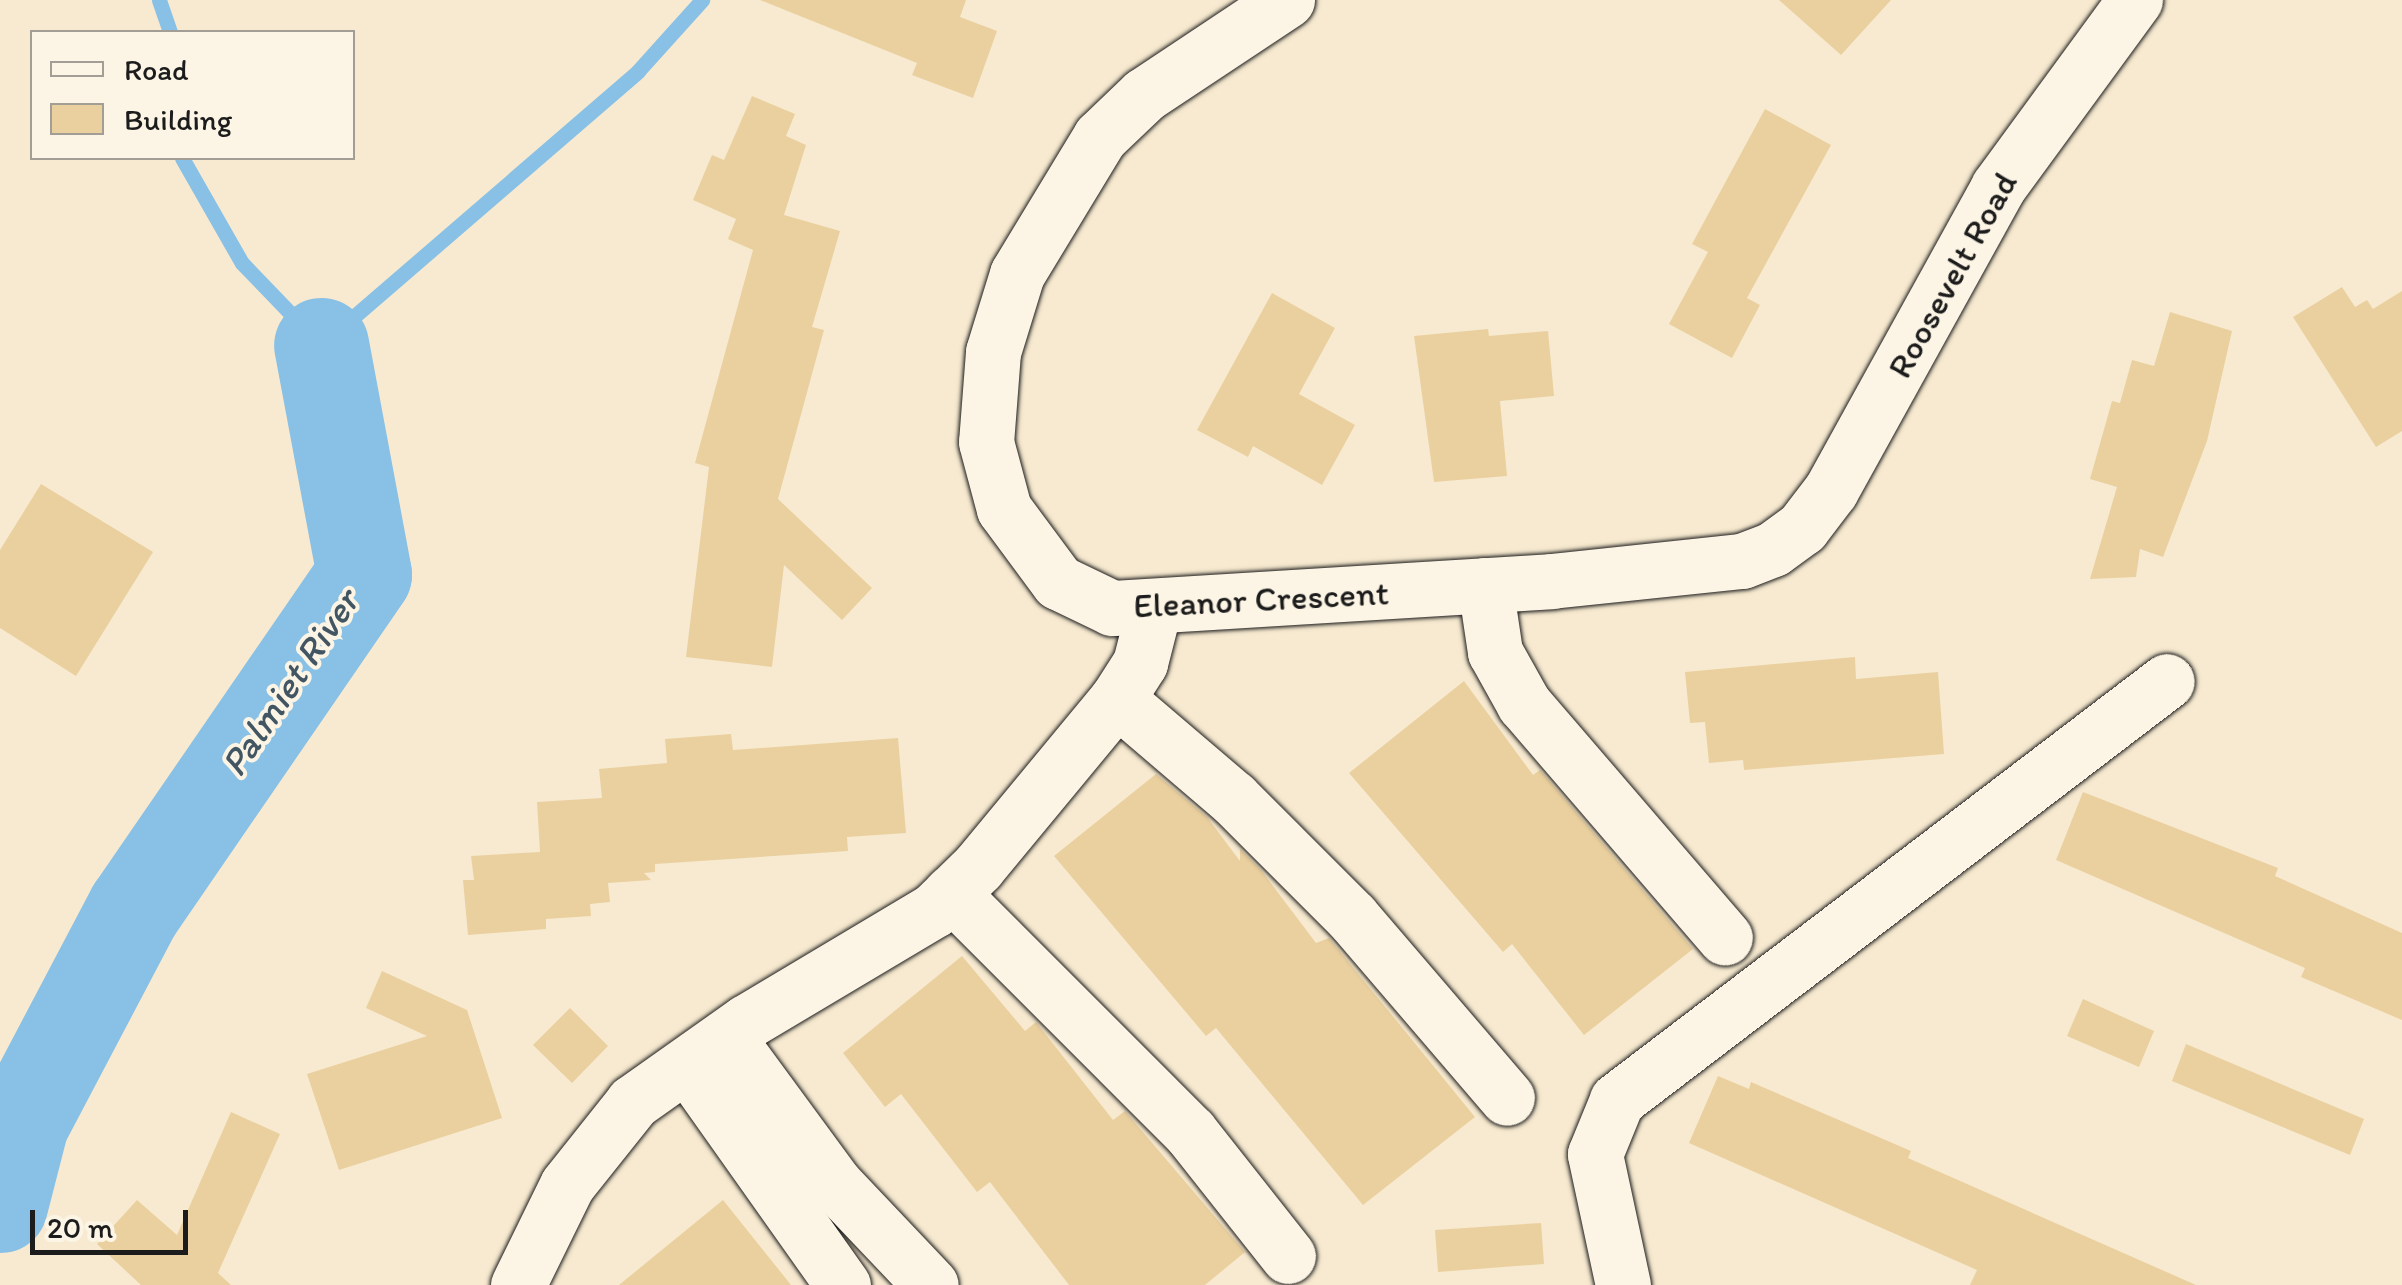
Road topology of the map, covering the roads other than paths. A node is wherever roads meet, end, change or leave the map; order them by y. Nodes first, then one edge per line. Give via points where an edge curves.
1 (1287, 0) edge
2 (2135, 0) edge
3 (1772, 548) joint
4 (1485, 585) junction
5 (1154, 608) junction
6 (2168, 682) dead end
7 (1117, 699) junction
8 (951, 893) junction
9 (1725, 938) dead end
10 (707, 1051) junction
11 (1507, 1098) dead end
12 (1288, 1256) dead end
13 (518, 1285) edge
14 (843, 1285) edge
15 (931, 1285) edge
16 (1622, 1285) edge

1 - 5 street, Eleanor Crescent via 1144,95 1100,136 1017,274 993,352 986,442 1004,510 1076,595 1112,608
2 - 3 street, Roosevelt Road via 1998,186 1831,490 1802,528
3 - 4 street, Eleanor Crescent via 1742,561
4 - 5 street, Eleanor Crescent
4 - 9 street via 1494,652 1524,704
5 - 7 street via 1140,663
6 - 16 street via 1840,952 1646,1072 1605,1117 1596,1136 1597,1184
7 - 8 street
7 - 11 street via 1234,798 1352,917
8 - 10 street
8 - 12 street via 1190,1132
10 - 13 street via 604,1132 567,1185
10 - 14 street
10 - 15 street

